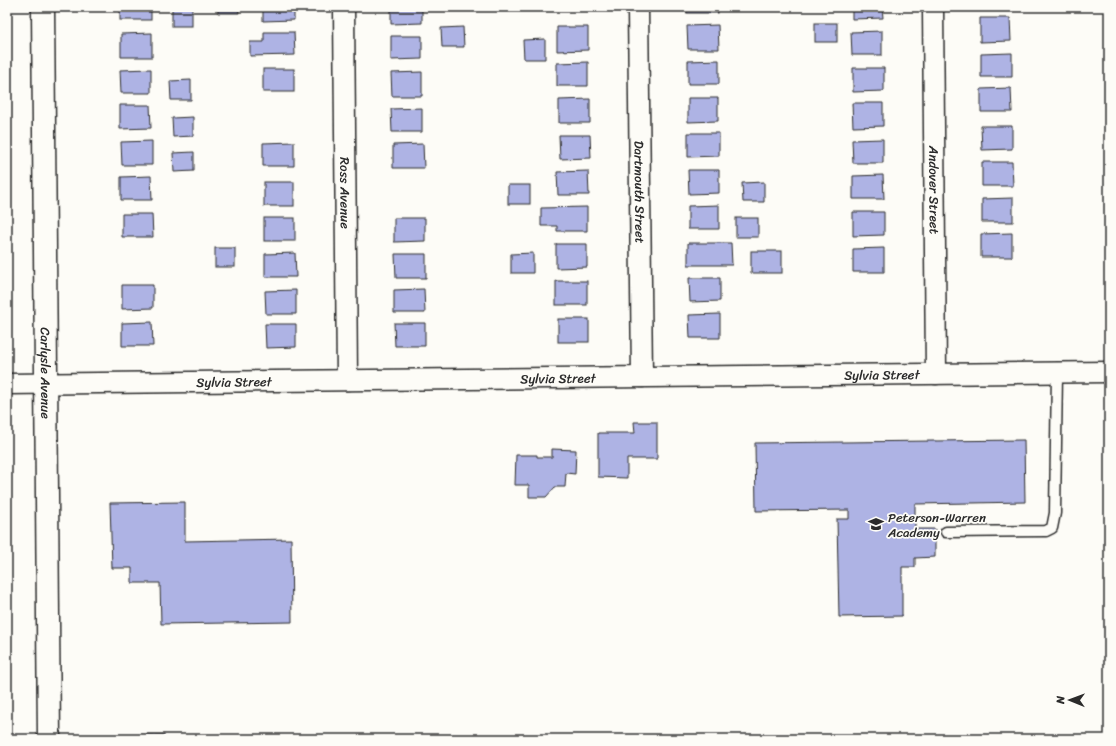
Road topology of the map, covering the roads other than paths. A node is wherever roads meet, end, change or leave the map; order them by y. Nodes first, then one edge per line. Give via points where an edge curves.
1 (43, 7) edge
2 (344, 7) edge
3 (638, 7) edge
4 (933, 7) edge
5 (1109, 372) edge
6 (1057, 373) junction
7 (936, 374) junction
8 (642, 377) junction
9 (347, 380) junction
10 (45, 383) junction
11 (7, 384) edge
12 (946, 532) dead end
13 (49, 739) edge

1 - 10 street, Carlysle Avenue
2 - 9 street, Ross Avenue
3 - 8 street, Dartmouth Street
4 - 7 street, Andover Street
5 - 6 street, Sylvia Street
6 - 7 street, Sylvia Street
6 - 12 lane via 1055,512 1052,528 1046,531
7 - 8 street, Sylvia Street
8 - 9 street, Sylvia Street
9 - 10 street, Sylvia Street
10 - 11 street, Sylvia Street
10 - 13 street, Carlysle Avenue

